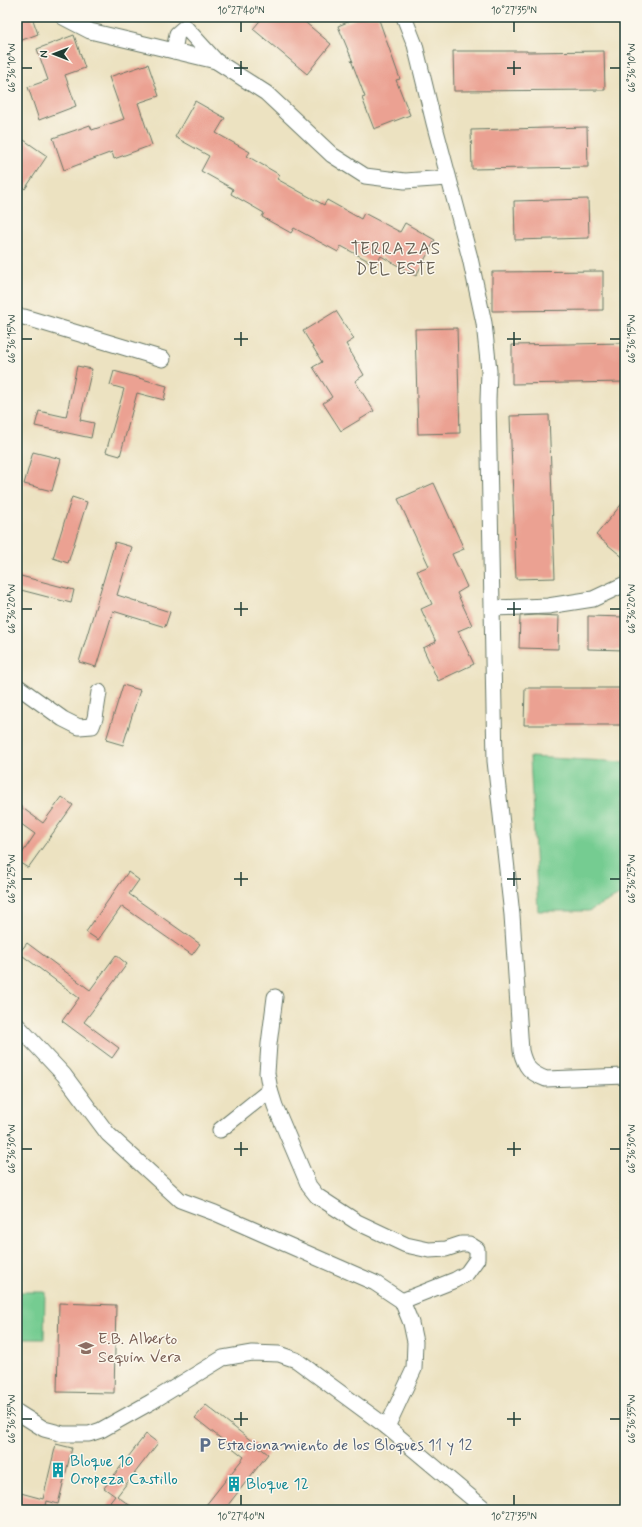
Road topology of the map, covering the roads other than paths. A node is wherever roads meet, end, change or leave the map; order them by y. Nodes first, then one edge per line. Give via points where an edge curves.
1 (63, 17) edge
2 (404, 17) edge
3 (174, 51) junction
4 (216, 61) junction
5 (448, 178) junction
6 (17, 317) edge
7 (163, 359) dead end
8 (625, 584) edge
9 (493, 608) junction
10 (17, 686) edge
11 (99, 692) dead end
12 (275, 997) dead end
13 (17, 1025) edge
14 (625, 1076) edge
15 (270, 1090) junction
16 (220, 1130) dead end
17 (402, 1301) junction
18 (17, 1412) edge
19 (387, 1427) junction
20 (486, 1510) edge

1 - 3 street via 90,31
2 - 5 street via 415,45
3 - 4 street
3 - 4 street via 177,34 185,27
4 - 5 street via 266,93 332,155 365,176 405,181
5 - 9 street via 470,258 484,323 489,371
6 - 7 street
8 - 9 street via 593,599 548,606
9 - 14 street via 495,761 512,915 523,1060 529,1069 546,1079
10 - 11 street via 79,728 92,726
12 - 15 street via 267,1073
13 - 17 street via 64,1075 108,1134 180,1200 375,1283
15 - 16 street
15 - 17 street via 309,1186 317,1196 357,1222 406,1245 429,1250 469,1244 476,1249 477,1259 468,1273
17 - 19 street via 415,1342 414,1369
18 - 19 street via 44,1429 63,1434 89,1434 101,1430 223,1358 252,1353 279,1354 296,1360
19 - 20 street

